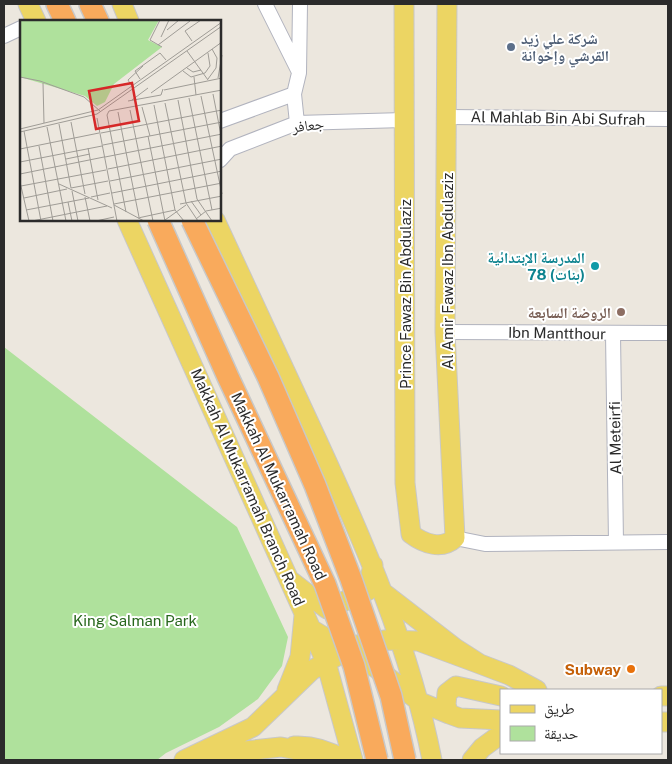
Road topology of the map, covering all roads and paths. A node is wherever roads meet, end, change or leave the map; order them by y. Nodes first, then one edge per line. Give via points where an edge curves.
1 (28, 4) edge
2 (57, 4) edge
3 (122, 4) edge
4 (265, 4) edge
5 (300, 4) edge
6 (404, 4) edge
7 (447, 4) edge
8 (36, 20) edge
9 (65, 20) edge
10 (129, 20) edge
11 (20, 28) edge
12 (4, 36) edge
13 (299, 73) junction
14 (294, 94) junction
15 (447, 117) junction
16 (404, 120) junction
17 (668, 120) edge
18 (221, 121) edge
19 (297, 123) junction
20 (221, 159) edge
21 (127, 221) edge
22 (158, 221) edge
23 (192, 221) edge
24 (215, 221) edge
25 (445, 332) junction
26 (668, 333) edge
27 (613, 334) junction
28 (455, 538) junction
29 (616, 542) junction
30 (668, 542) edge
31 (373, 565) junction
32 (290, 581) junction
33 (383, 593) junction
34 (308, 622) junction
35 (400, 641) junction
36 (348, 650) junction
37 (326, 662) junction
38 (480, 664) junction
39 (535, 689) edge
40 (284, 696) junction
41 (500, 696) edge
42 (420, 702) junction
43 (449, 714) junction
44 (500, 720) edge
45 (500, 735) edge
46 (281, 747) junction
47 (184, 760) edge
48 (191, 760) edge
49 (310, 760) edge
50 (345, 760) edge
51 (353, 760) edge
52 (378, 760) edge
53 (405, 760) edge
54 (432, 760) edge
55 (472, 760) edge

1 - 8 main road
2 - 9 highway
3 - 10 main road
4 - 13 street
5 - 13 street
6 - 16 main road, Prince Fawaz Bin Abdulaziz
7 - 15 main road, Al Amir Fawaz Ibn Abdulaziz
11 - 12 street
13 - 14 street
14 - 18 street
14 - 19 street
15 - 17 street, Al Mahlab Bin Abi Sufrah
15 - 25 main road, Al Amir Fawaz Ibn Abdulaziz
16 - 19 street, جعافر
16 - 28 main road, Prince Fawaz Bin Abdulaziz via 405,483 411,534 420,542 441,545
19 - 20 street, جعافر via 230,150
21 - 32 main road, Makkah Al Mukarramah Branch Road
22 - 52 highway, Makkah Al Mukarramah Road, bridge via 325,584 354,666
23 - 53 highway, Makkah Al Mukarramah Road, bridge via 268,377 318,493 391,696
24 - 31 main road
25 - 27 street, Ibn Mantthour
25 - 28 main road, Al Amir Fawaz Ibn Abdulaziz
26 - 27 street, Ibn Mantthour
27 - 29 street, Al Meteirfi
28 - 29 street via 486,544
29 - 30 street
31 - 32 main road via 368,591 327,609
31 - 33 main road
32 - 34 main road, Makkah Al Mukarramah Branch Road
33 - 35 main road
33 - 38 main road
34 - 36 main road
34 - 37 main road, Makkah Al Mukarramah Branch Road
34 - 40 main road via 300,657
35 - 36 main road via 384,640
35 - 38 main road via 418,641
35 - 42 main road
36 - 37 main road
36 - 42 main road
37 - 40 main road via 312,670
37 - 51 main road, Makkah Al Mukarramah Branch Road
38 - 39 main road
40 - 47 main road via 253,727
41 - 43 main road via 456,686 447,693
42 - 43 main road
42 - 54 main road
43 - 44 main road via 474,720
45 - 55 main road
46 - 48 main road via 225,752
46 - 49 main road via 302,751
46 - 50 main road via 308,745

